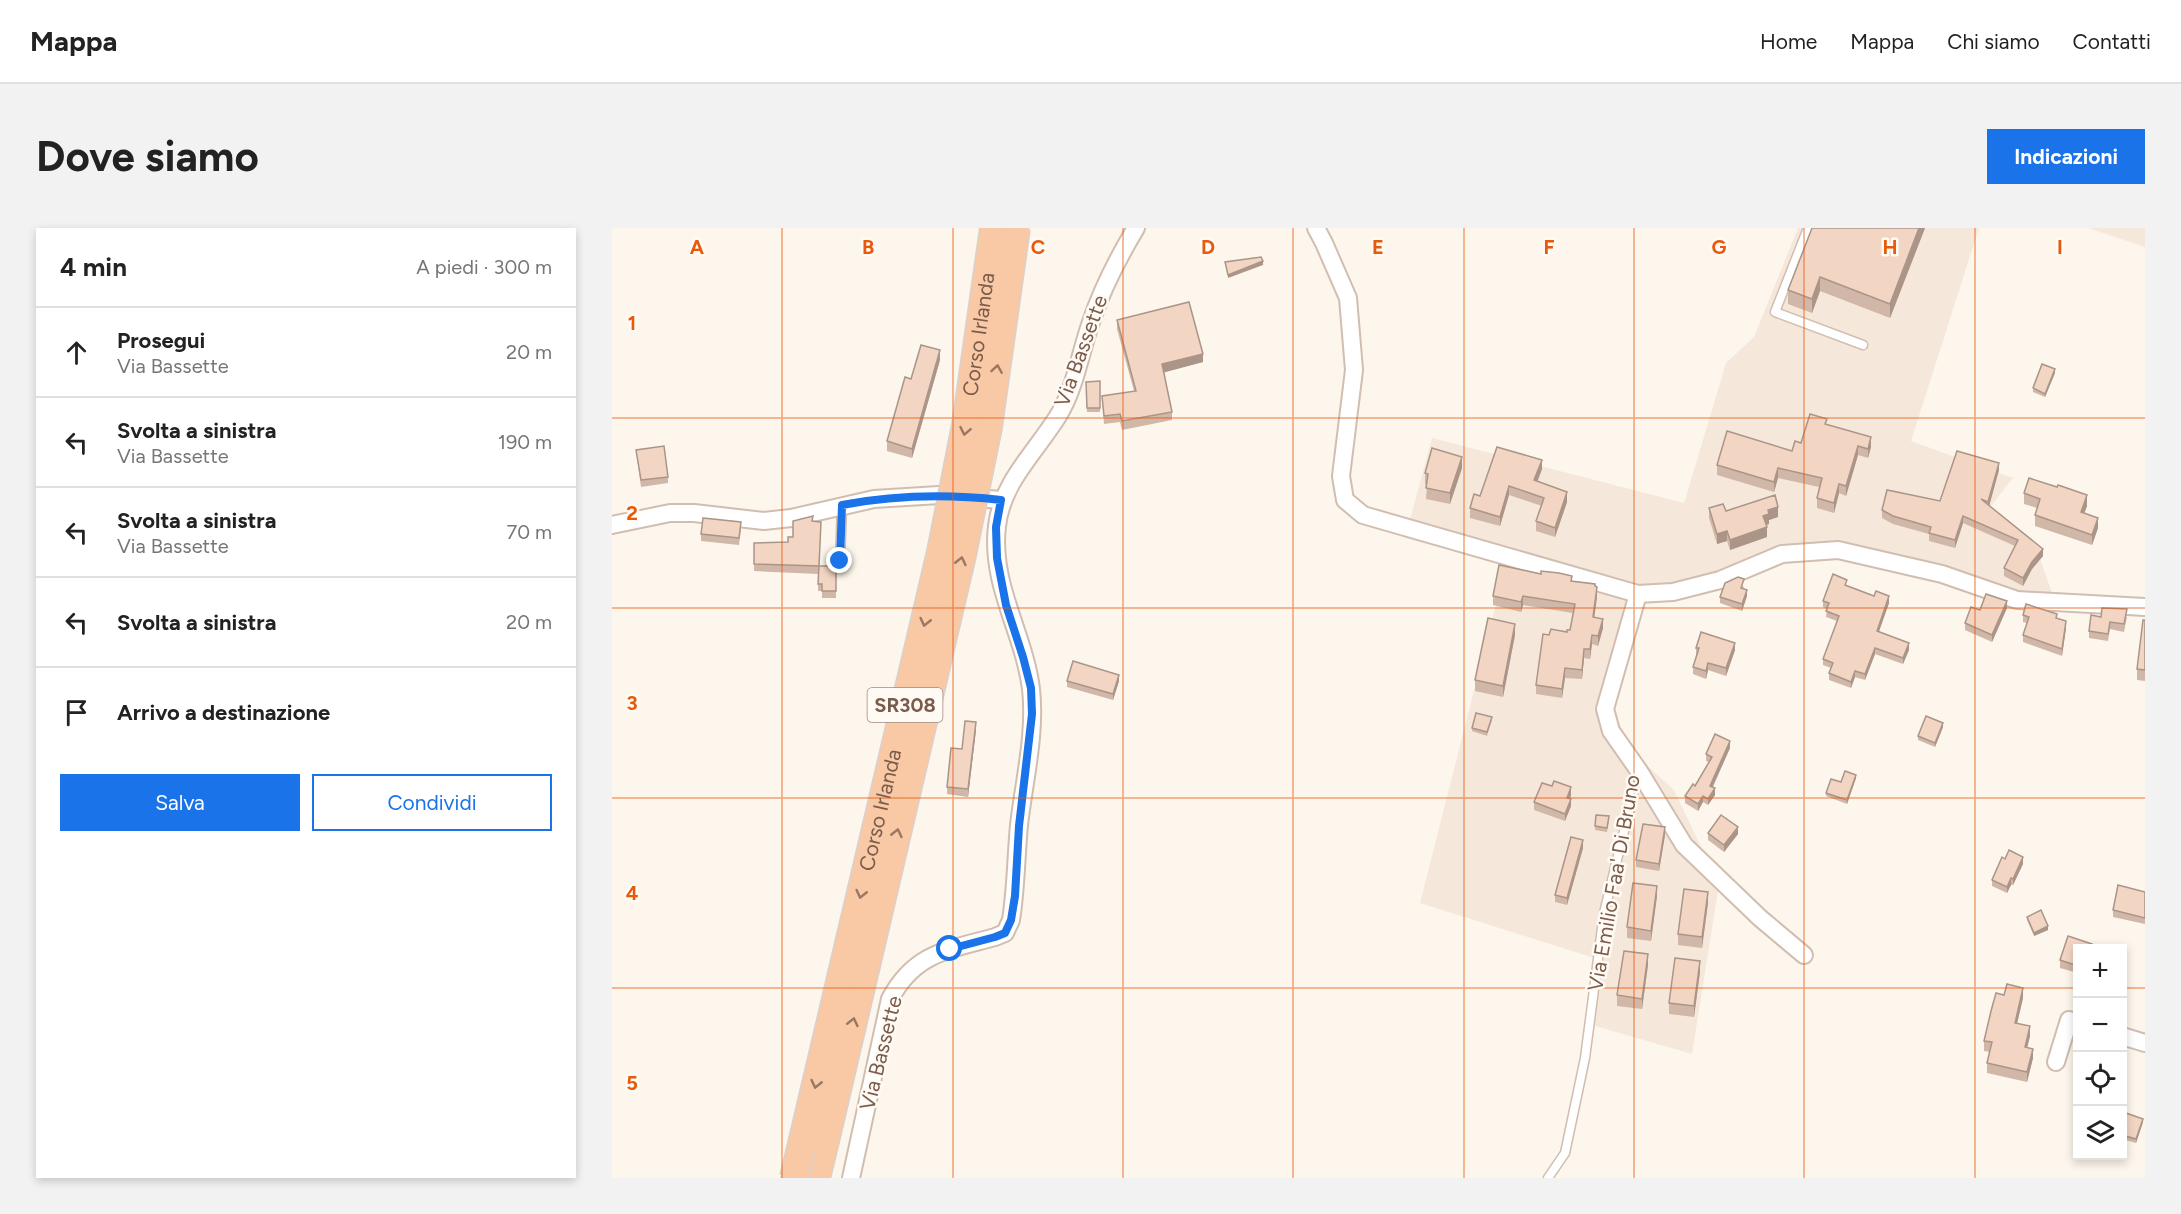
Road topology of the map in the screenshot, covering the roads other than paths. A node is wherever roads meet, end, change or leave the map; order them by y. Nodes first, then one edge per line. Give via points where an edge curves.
1 (994, 228) edge
2 (1016, 228) edge
3 (1136, 228) edge
4 (1316, 228) edge
5 (1808, 228) edge
6 (1863, 345) dead end
7 (1001, 500) junction
8 (842, 505) junction
9 (612, 525) edge
10 (840, 561) dead end
11 (1638, 594) junction
12 (2145, 607) edge
13 (1639, 771) junction
14 (1634, 790) joint
15 (1804, 955) dead end
16 (2073, 1021) edge
17 (2127, 1038) edge
18 (2145, 1043) edge
19 (2056, 1062) dead end
20 (794, 1178) edge
21 (818, 1178) edge
22 (851, 1178) edge
23 (1548, 1178) edge

1 -> 20 highway, Corso Irlanda / SR308, bridge via 966,425 941,552
21 -> 2 highway, Corso Irlanda / SR308, bridge via 962,555 988,427
3 - 7 street, Via Bassette via 1104,288 1060,413
4 - 11 street via 1348,298 1354,370 1341,476 1345,500 1364,515
5 - 6 lane via 1775,312
7 - 8 street via 939,495
7 - 22 street, Via Bassette via 996,527 997,558 1006,605 1031,688 1032,714 1011,920 1005,933 926,959 896,989 890,999
8 - 9 street via 764,521 670,513
8 - 10 lane
11 - 12 street via 1673,592 1720,580 1782,555 1838,550 1942,574 2018,600
11 - 13 street, Via Emilio Faa' Di Bruno via 1605,709 1611,731
13 - 14 street, Via Emilio Faa' Di Bruno
13 - 15 street via 1684,845
14 - 23 lane, Via Emilio Faa' Di Bruno via 1604,913 1585,1058 1565,1153
16 - 19 street via 2069,1020
17 - 18 street

